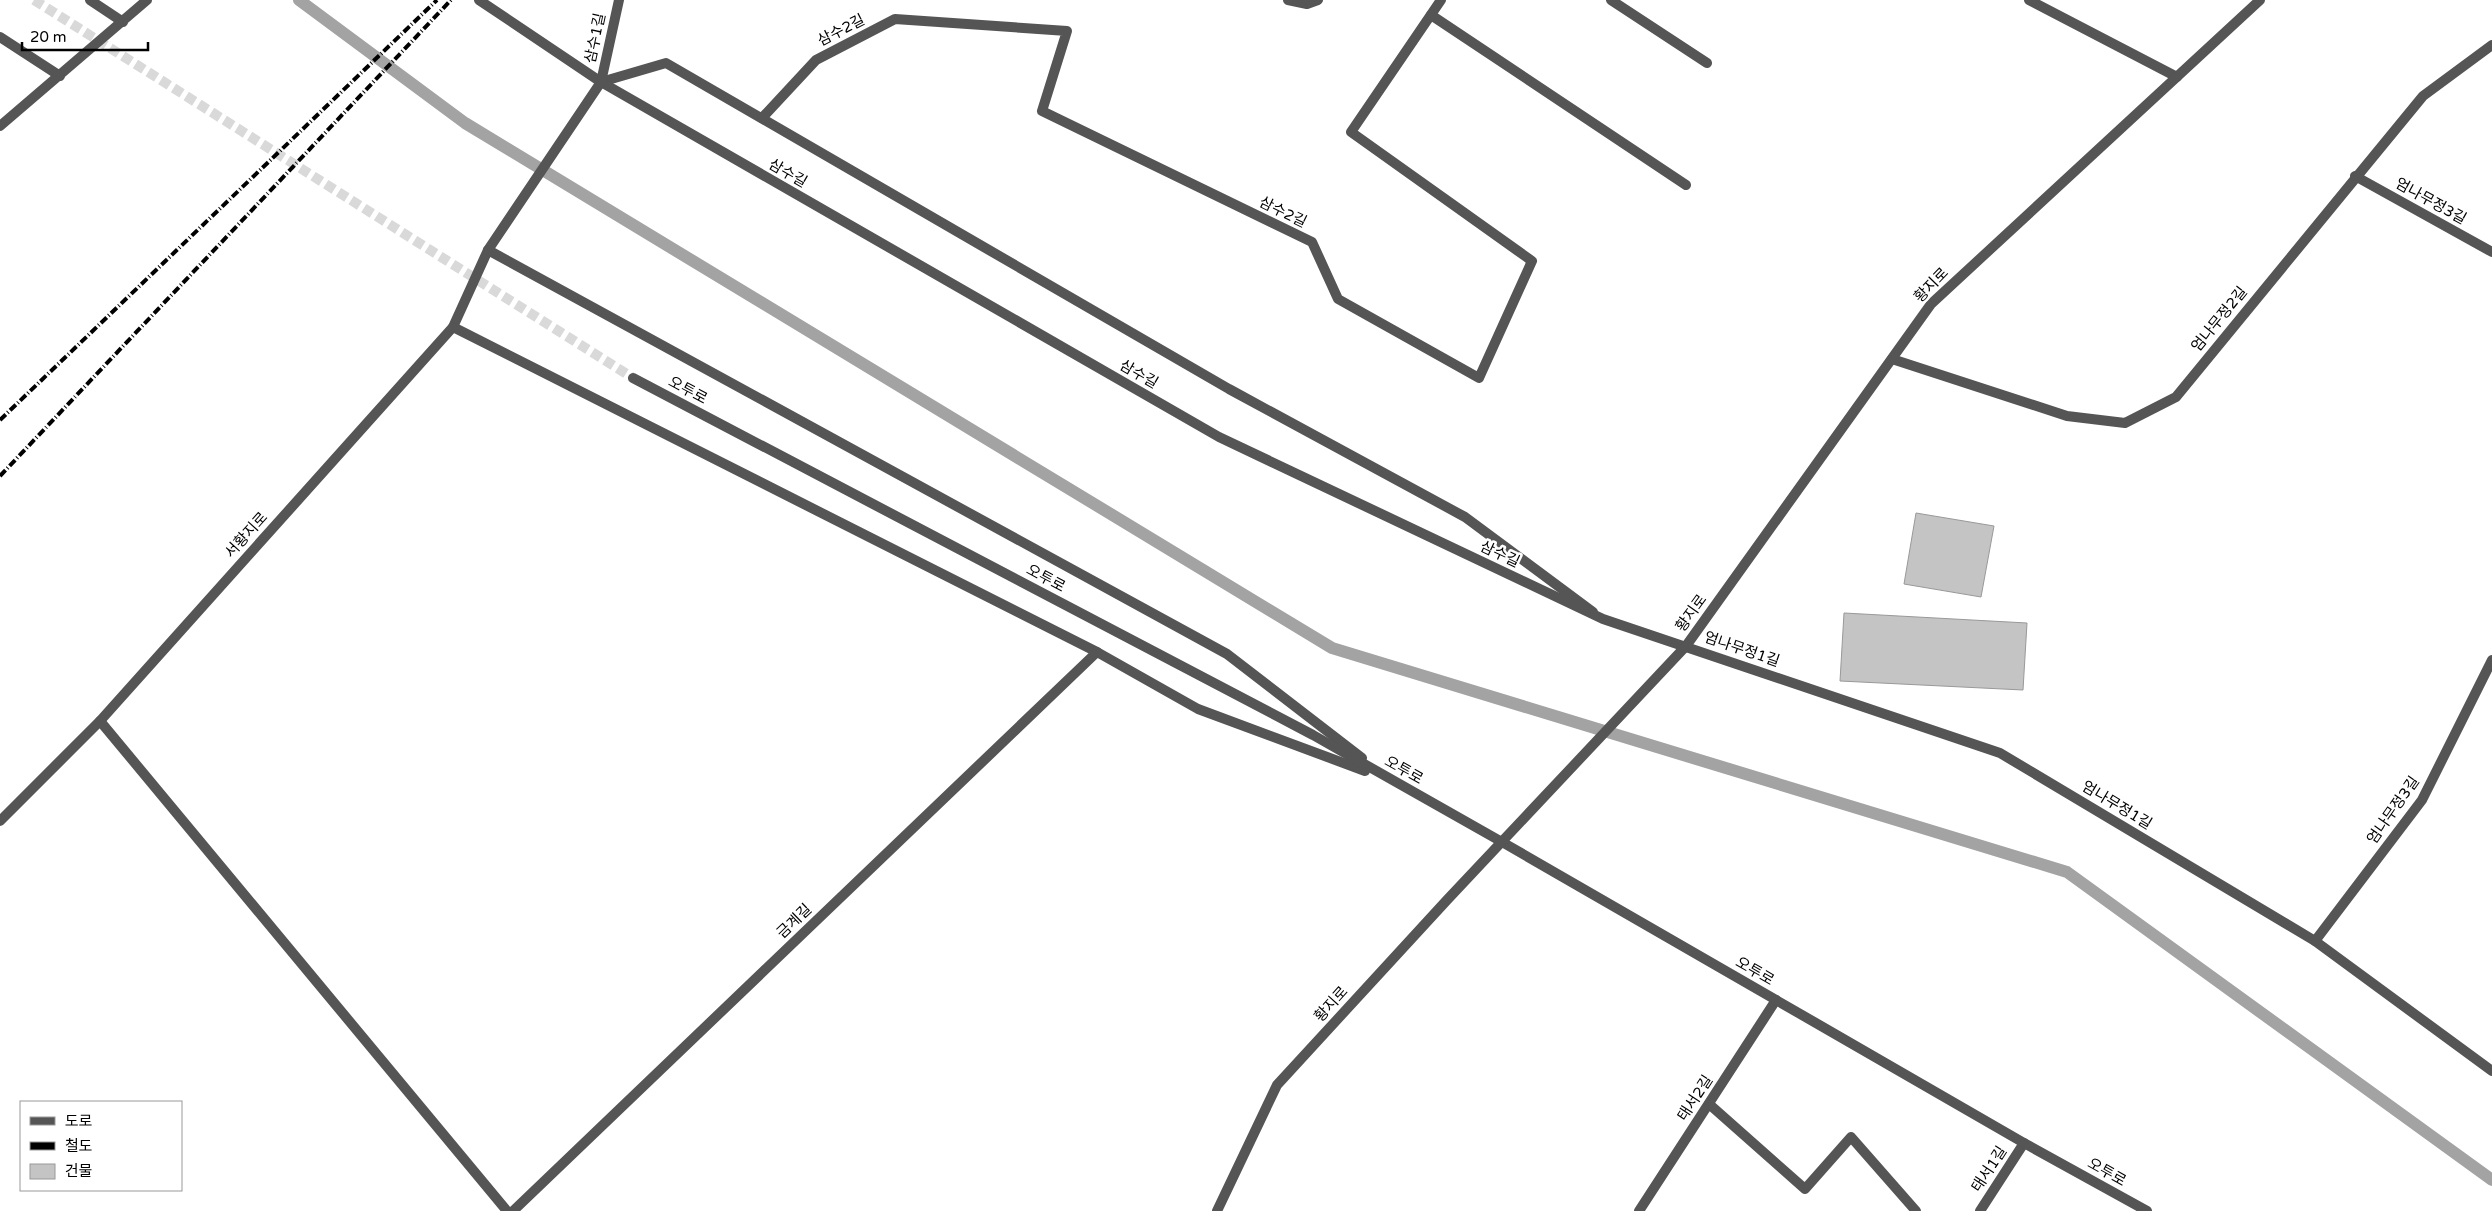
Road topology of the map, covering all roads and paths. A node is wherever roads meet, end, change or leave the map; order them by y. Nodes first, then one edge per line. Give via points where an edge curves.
1 (90, 0) edge
2 (147, 0) edge
3 (479, 0) edge
4 (619, 0) edge
5 (1288, 0) edge
6 (1318, 0) edge
7 (1441, 0) edge
8 (1611, 0) edge
9 (2029, 0) edge
10 (2260, 0) edge
11 (1431, 15) junction
12 (122, 22) junction
13 (0, 38) edge
14 (2492, 45) edge
15 (1707, 62) dead end
16 (60, 76) junction
17 (2177, 77) junction
18 (600, 82) junction
19 (762, 118) junction
20 (0, 126) edge
21 (2355, 176) junction
22 (1686, 185) dead end
23 (488, 250) junction
24 (2492, 252) edge
25 (453, 327) junction
26 (1892, 360) junction
27 (633, 378) tunnel mouth
28 (1603, 619) junction
29 (1686, 646) junction
30 (1097, 652) junction
31 (2492, 660) edge
32 (100, 721) junction
33 (1392, 781) junction
34 (0, 821) edge
35 (1502, 842) junction
36 (2315, 940) junction
37 (1776, 1000) junction
38 (2492, 1071) edge
39 (1709, 1104) junction
40 (2024, 1143) junction
41 (507, 1211) edge
42 (513, 1211) edge
43 (1217, 1211) edge
44 (1639, 1211) edge
45 (1916, 1211) edge
46 (1980, 1211) edge
47 (2147, 1211) edge

1 - 12 street
2 - 12 street
3 - 18 street, 삼수길
4 - 18 street, 삼수1길
5 - 6 street via 1307,4
7 - 11 street, 삼수2길
8 - 15 street
9 - 17 street
10 - 17 street, 황지로
11 - 19 street, 삼수2길 via 1351,132 1532,261 1479,378 1338,300 1312,242 1042,111 1067,31 896,19 816,60
11 - 22 street
12 - 16 street
13 - 16 street
14 - 21 street, 엄나무정2길 via 2423,96
16 - 20 street
17 - 26 street, 황지로 via 1931,304
18 - 19 street via 666,63
18 - 23 street, 서황지로
18 - 28 street, 삼수길 via 1219,437
19 - 28 street via 1229,389 1465,517
21 - 24 street, 엄나무정3길
21 - 26 street, 엄나무정2길 via 2176,397 2125,422 2067,416
23 - 25 street, 서황지로
23 - 33 street via 1227,654
25 - 30 street
25 - 32 street, 서황지로
26 - 29 street, 황지로
27 - 33 street, 오투로 via 1313,735
28 - 29 street, 삼수길
29 - 35 street, 황지로
29 - 36 street, 엄나무정1길 via 2000,753
30 - 33 street via 1198,709
30 - 42 street, 금계길
31 - 36 street, 엄나무정3길 via 2422,800
32 - 34 street, 서황지로
32 - 41 street
33 - 35 street, 오투로
35 - 37 street, 오투로
35 - 43 street, 황지로 via 1277,1085
36 - 38 street, 엄나무정1길
37 - 39 street, 태서2길
37 - 40 street, 오투로
39 - 44 street, 태서2길
39 - 45 street via 1805,1189 1851,1137
40 - 46 street, 태서1길
40 - 47 street, 오투로

